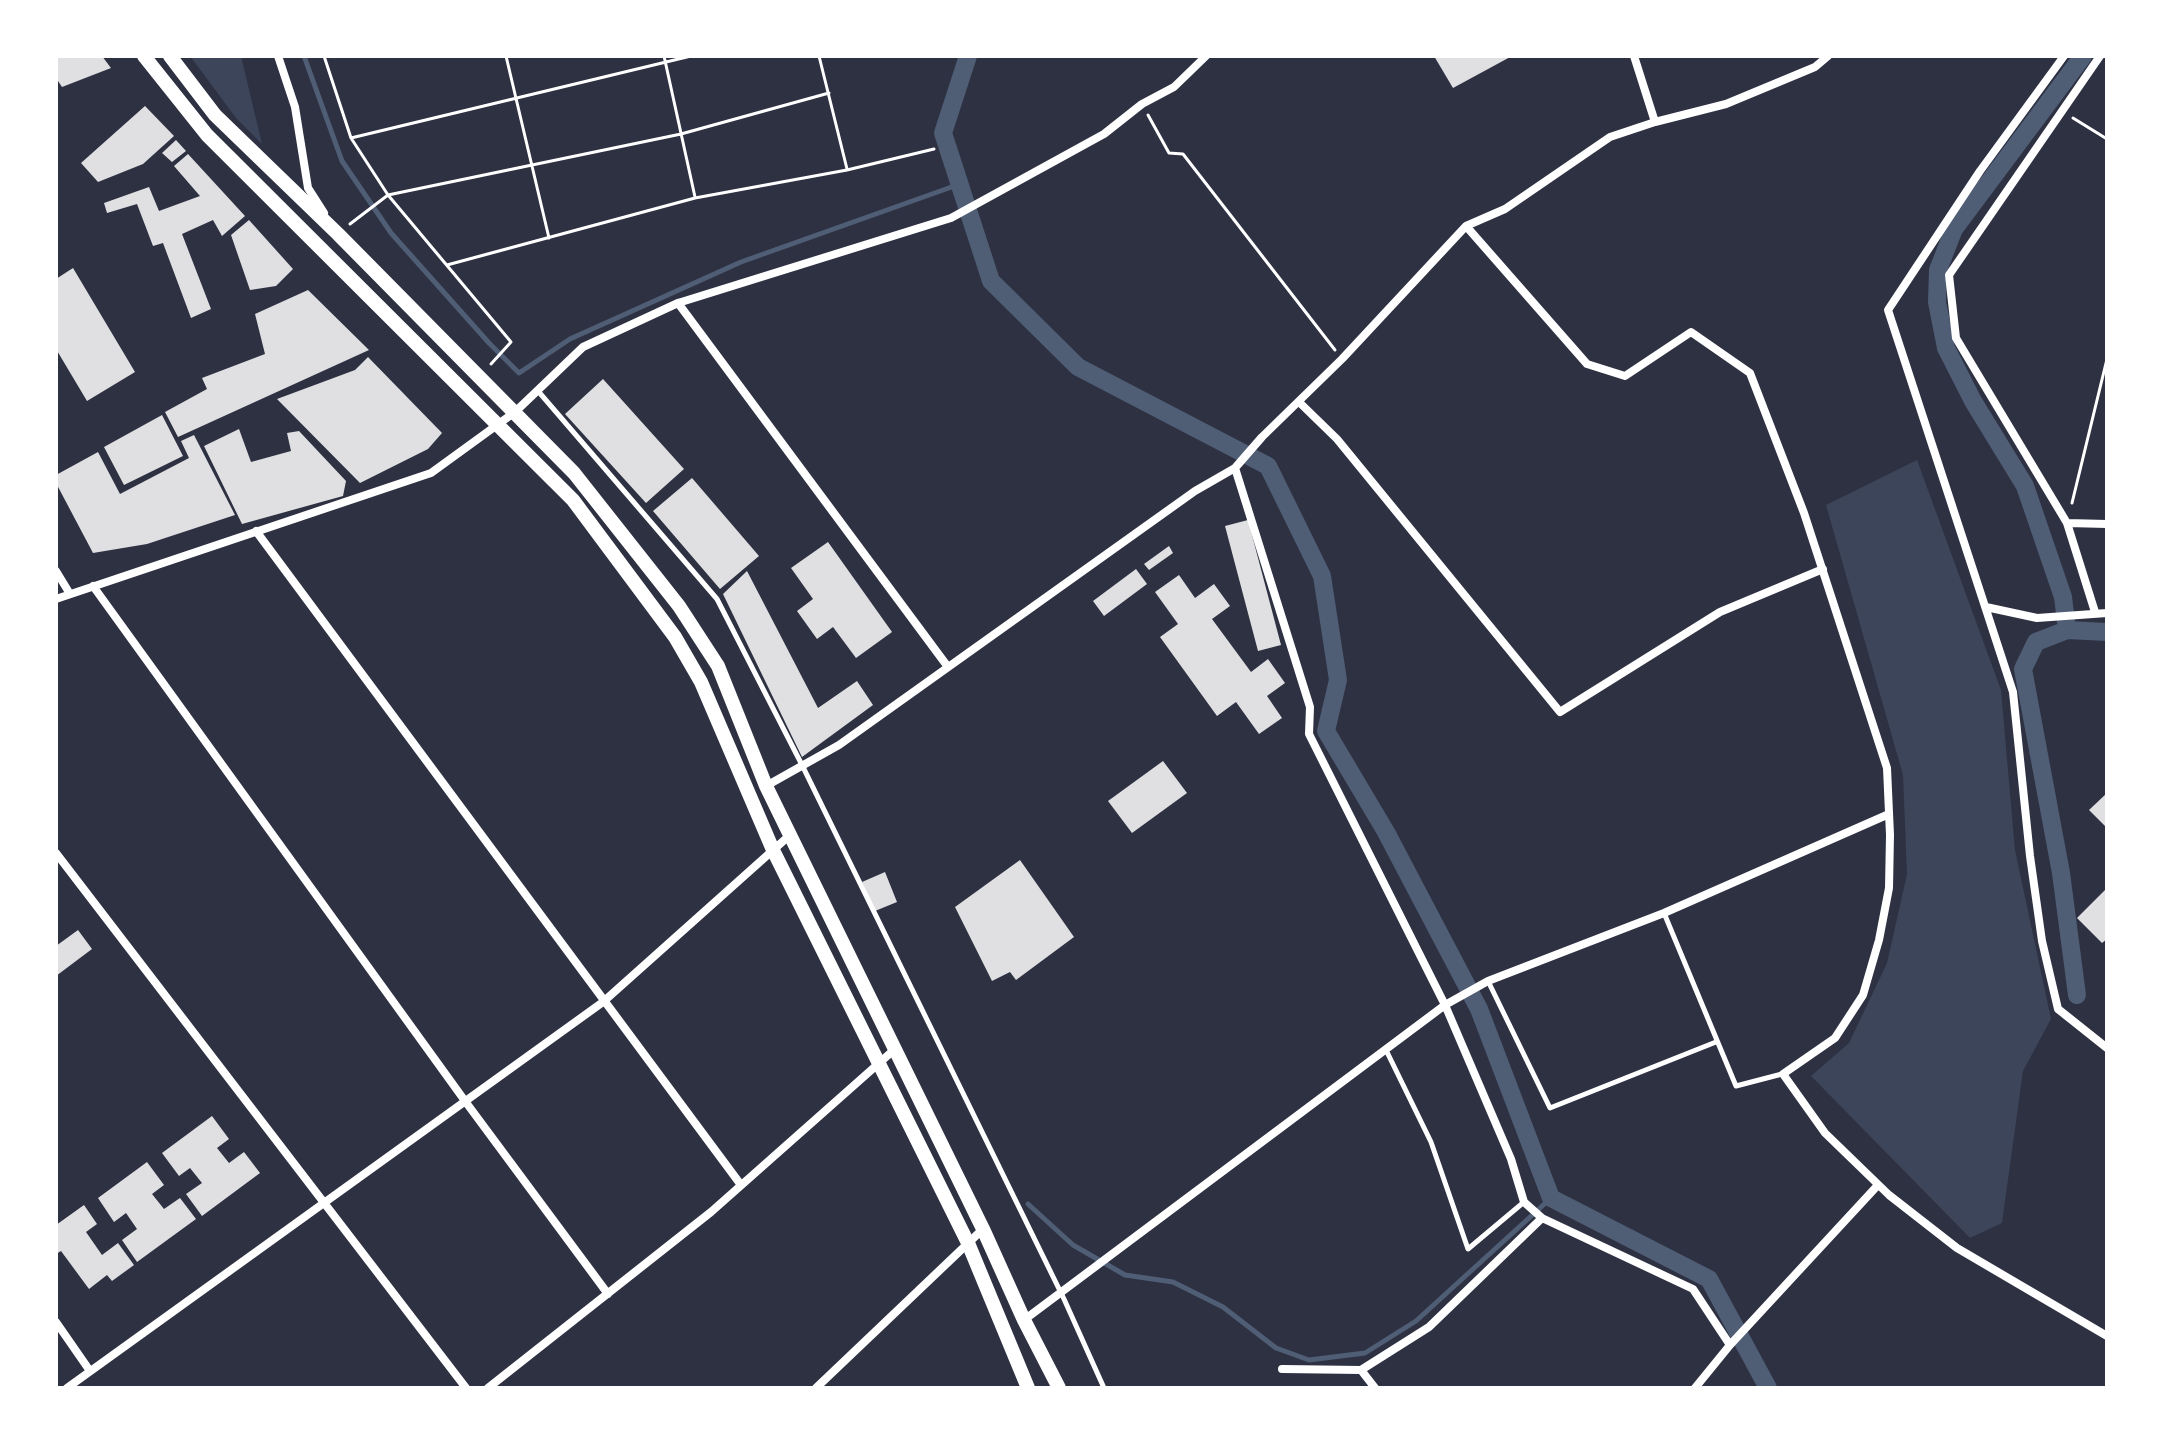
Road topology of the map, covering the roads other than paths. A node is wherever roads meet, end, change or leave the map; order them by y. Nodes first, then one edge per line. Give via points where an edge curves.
1 (144, 56) edge
2 (170, 56) edge
3 (278, 56) edge
4 (1206, 56) edge
5 (1634, 56) edge
6 (1828, 56) edge
7 (2064, 56) edge
8 (2100, 56) edge
9 (1655, 122) junction
10 (1466, 226) junction
11 (338, 234) junction
12 (678, 303) junction
13 (538, 390) junction
14 (1299, 402) junction
15 (515, 412) junction
16 (498, 425) junction
17 (1235, 468) junction
18 (2067, 523) junction
19 (2107, 524) edge
20 (256, 531) junction
21 (1823, 569) junction
22 (56, 571) edge
23 (93, 586) junction
24 (70, 594) junction
25 (56, 599) edge
26 (1986, 607) junction
27 (2095, 612) junction
28 (2107, 613) edge
29 (948, 667) junction
30 (802, 765) junction
31 (766, 786) junction
32 (1889, 814) junction
33 (790, 835) junction
34 (773, 850) junction
35 (56, 853) edge
36 (1664, 913) junction
37 (1488, 981) junction
38 (603, 1002) junction
39 (1445, 1005) junction
40 (1716, 1042) junction
41 (2107, 1048) edge
42 (896, 1049) junction
43 (1386, 1050) junction
44 (878, 1065) junction
45 (1783, 1074) junction
46 (465, 1101) junction
47 (741, 1185) junction
48 (1878, 1185) junction
49 (1524, 1202) junction
50 (322, 1203) junction
51 (1542, 1218) junction
52 (983, 1229) junction
53 (968, 1243) junction
54 (1060, 1293) junction
55 (608, 1294) junction
56 (1024, 1320) junction
57 (56, 1322) edge
58 (2107, 1336) edge
59 (1730, 1345) junction
60 (1282, 1369) dead end
61 (1361, 1370) junction
62 (90, 1371) junction
63 (1696, 1387) edge
64 (67, 1388) edge
65 (466, 1388) edge
66 (488, 1388) edge
67 (816, 1388) edge
68 (1028, 1388) edge
69 (1059, 1388) edge
70 (1104, 1388) edge
71 (1375, 1388) edge

1 - 16 main road via 207,135
2 - 11 main road via 215,115
3 - 11 street via 295,107 308,188
4 - 12 street via 1174,87 1104,134 951,218
5 - 9 street
6 - 9 street via 1815,67 1726,104
7 - 26 street via 1888,310
8 - 18 street via 1949,275 1956,338
9 - 10 street via 1610,137 1505,209
10 - 14 street
10 - 21 street via 1587,364 1625,376 1691,332 1750,373
11 - 15 main road
12 - 13 street via 583,347
12 - 29 street
13 - 15 street
13 - 30 lane via 717,599
14 - 17 street
14 - 21 street via 1337,439 1560,712 1720,612
15 - 16 street
15 - 31 main road via 574,473 679,606 718,666
16 - 20 street via 431,473
16 - 34 main road via 573,500 675,637 701,682
17 - 29 street
17 - 39 street via 1310,707 1309,734
18 - 19 street
18 - 27 street
20 - 23 street
20 - 38 street
21 - 32 street via 1887,768
22 - 24 street
23 - 24 street
23 - 46 street
24 - 25 street
26 - 27 street via 2037,618
26 - 41 street via 2013,692 2040,927 2058,1009
27 - 28 street
29 - 30 street via 839,745
30 - 31 street
30 - 54 lane
31 - 33 main road
32 - 36 street
32 - 45 street via 1889,888 1863,995 1835,1038
33 - 34 street
33 - 42 main road
34 - 38 street
34 - 44 main road
35 - 50 street
36 - 37 street
36 - 40 lane
37 - 39 street
37 - 40 lane via 1550,1108
38 - 46 street
38 - 47 street
39 - 43 street
39 - 49 street
40 - 45 lane via 1736,1086
42 - 44 street
42 - 52 main road
43 - 49 lane via 1431,1142 1468,1249
43 - 54 street
44 - 47 street
44 - 53 main road
45 - 48 street via 1825,1133
46 - 50 street
46 - 55 street
47 - 55 street
48 - 58 street via 1957,1248
48 - 59 street
49 - 51 street
50 - 62 street
50 - 65 street
51 - 59 street via 1693,1289
51 - 61 street via 1429,1327
52 - 53 street
52 - 56 main road
53 - 67 street
53 - 68 main road
54 - 56 street
54 - 70 lane
55 - 66 street
56 - 69 main road
57 - 62 street
59 - 63 street
60 - 61 street
61 - 71 street
62 - 64 street

